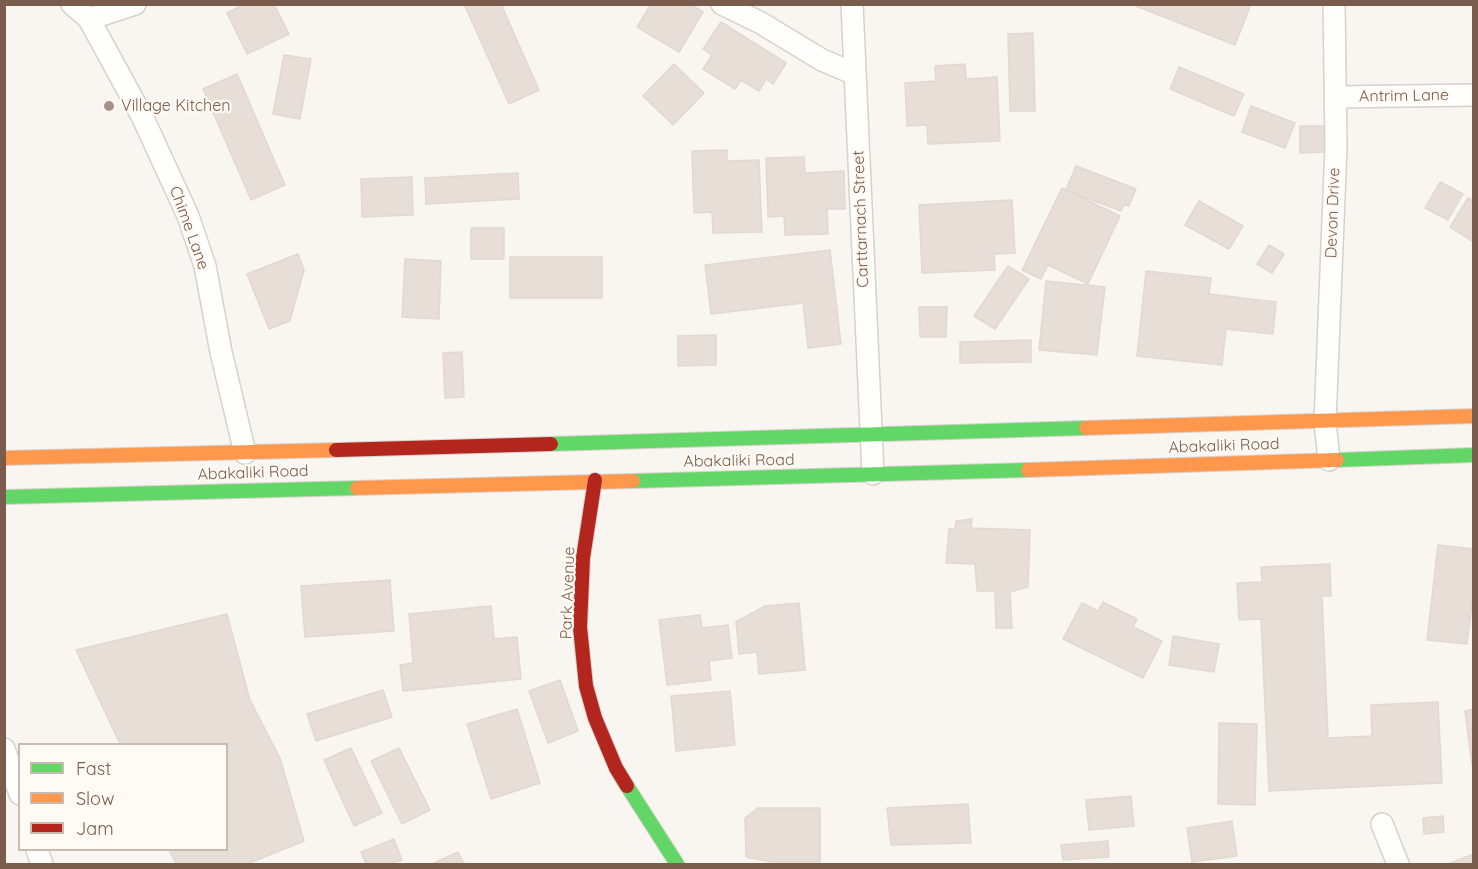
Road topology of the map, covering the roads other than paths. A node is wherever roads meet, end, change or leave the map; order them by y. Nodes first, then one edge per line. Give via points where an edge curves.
1 (72, 4) edge
2 (135, 4) edge
3 (722, 4) edge
4 (852, 4) edge
5 (1334, 4) edge
6 (89, 19) junction
7 (855, 74) junction
8 (1473, 95) edge
9 (1335, 97) junction
10 (1473, 416) edge
11 (1325, 422) junction
12 (870, 434) junction
13 (245, 453) junction
14 (1473, 455) edge
15 (4, 458) edge
16 (1329, 460) junction
17 (873, 474) junction
18 (595, 480) junction
19 (4, 497) edge
20 (4, 749) edge
21 (18, 788) edge
22 (1382, 824) dead end
23 (677, 864) edge
24 (1398, 864) edge

1 - 6 street, Chime Lane
2 - 6 street
3 - 7 street
4 - 7 street, Carttarnach Street
5 - 9 street, Devon Drive
6 - 13 street, Chime Lane via 144,118 188,216 205,266
7 - 12 street, Carttarnach Street
8 - 9 street, Antrim Lane
9 - 11 street, Devon Drive
10 - 11 main road, Abakaliki Road
11 - 12 main road, Abakaliki Road
11 - 16 street, Devon Drive
12 - 13 main road, Abakaliki Road
12 - 17 street, Carttarnach Street
13 - 15 main road, Abakaliki Road
14 - 16 main road, Abakaliki Road
16 - 17 main road, Abakaliki Road
17 - 18 main road, Abakaliki Road
18 - 19 main road, Abakaliki Road
18 - 23 main road, Park Avenue via 584,558 580,627 586,686 616,768
20 - 21 street
22 - 24 street

